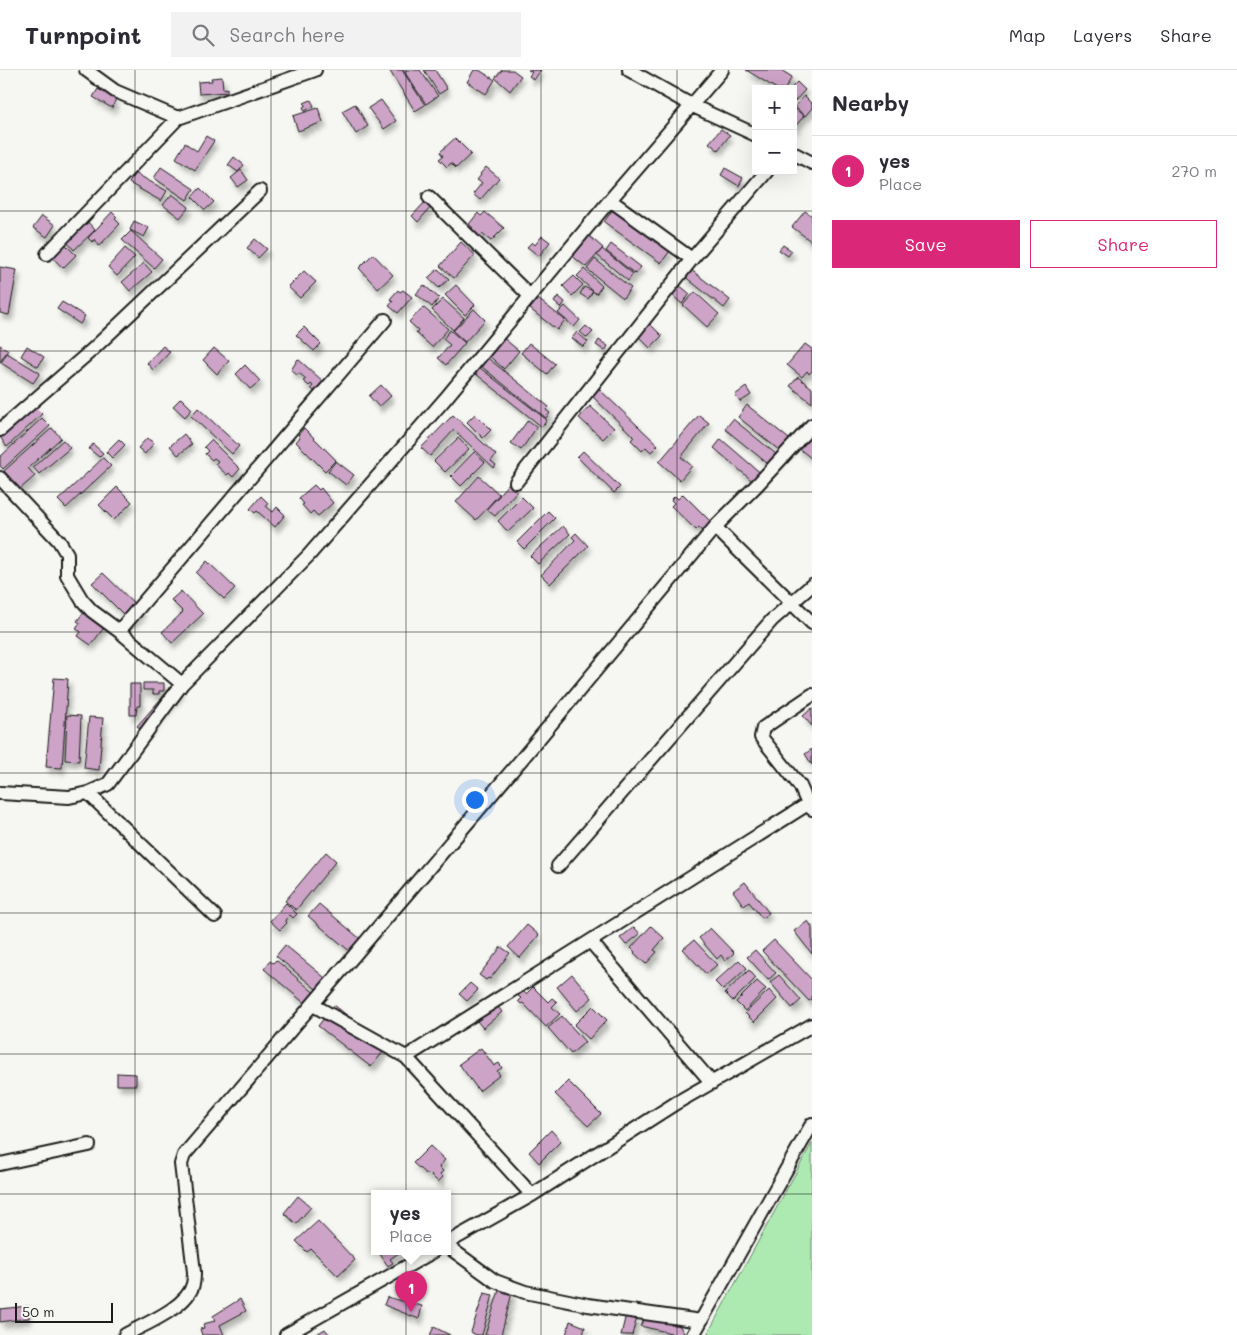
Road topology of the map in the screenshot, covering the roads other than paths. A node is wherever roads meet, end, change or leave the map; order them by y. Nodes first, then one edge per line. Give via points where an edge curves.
1 (86, 70) edge
2 (315, 70) edge
3 (629, 70) edge
4 (722, 70) edge
5 (693, 106) junction
6 (178, 118) junction
7 (752, 133) edge
8 (797, 155) edge
9 (812, 163) edge
10 (764, 175) edge
11 (260, 191) dead end
12 (429, 197) dead end
13 (610, 200) junction
14 (47, 254) dead end
15 (692, 259) junction
16 (530, 296) junction
17 (385, 320) dead end
18 (812, 425) edge
19 (0, 430) edge
20 (0, 478) edge
21 (516, 482) dead end
22 (715, 526) junction
23 (812, 585) edge
24 (792, 602) junction
25 (812, 623) edge
26 (119, 631) junction
27 (182, 684) junction
28 (812, 695) edge
29 (0, 794) edge
30 (88, 794) junction
31 (810, 806) edge
32 (558, 866) dead end
33 (215, 916) dead end
34 (591, 942) junction
35 (313, 1004) junction
36 (812, 1025) edge
37 (406, 1058) junction
38 (712, 1082) junction
39 (812, 1124) edge
40 (88, 1145) dead end
41 (0, 1164) edge
42 (532, 1196) junction
43 (451, 1242) edge
44 (451, 1247) edge
45 (427, 1255) edge
46 (701, 1322) junction
47 (125, 1335) edge
48 (286, 1335) edge
49 (693, 1335) edge

1 - 6 street via 115,91
2 - 6 street
3 - 5 street
4 - 5 street
5 - 7 street
5 - 13 street
6 - 14 street
8 - 9 street
10 - 15 street
11 - 19 street via 92,350
12 - 16 street
13 - 15 street
13 - 16 street
15 - 21 street
16 - 27 street via 308,556
17 - 26 street
18 - 22 street
20 - 26 street via 67,554 67,575 82,600
22 - 24 street
22 - 35 street
23 - 24 street
24 - 25 street
24 - 32 street via 772,620
26 - 27 street
27 - 30 street via 108,784
28 - 31 street via 762,728 761,732 800,786
29 - 30 street via 69,797
30 - 33 street
31 - 34 street
34 - 37 street
34 - 38 street
35 - 37 street
35 - 47 street via 184,1155 181,1164 193,1285 176,1306
36 - 38 street
37 - 42 street
38 - 42 street
39 - 46 street
40 - 41 street
42 - 43 street
44 - 46 street via 495,1280 525,1292
45 - 48 street
46 - 49 street

